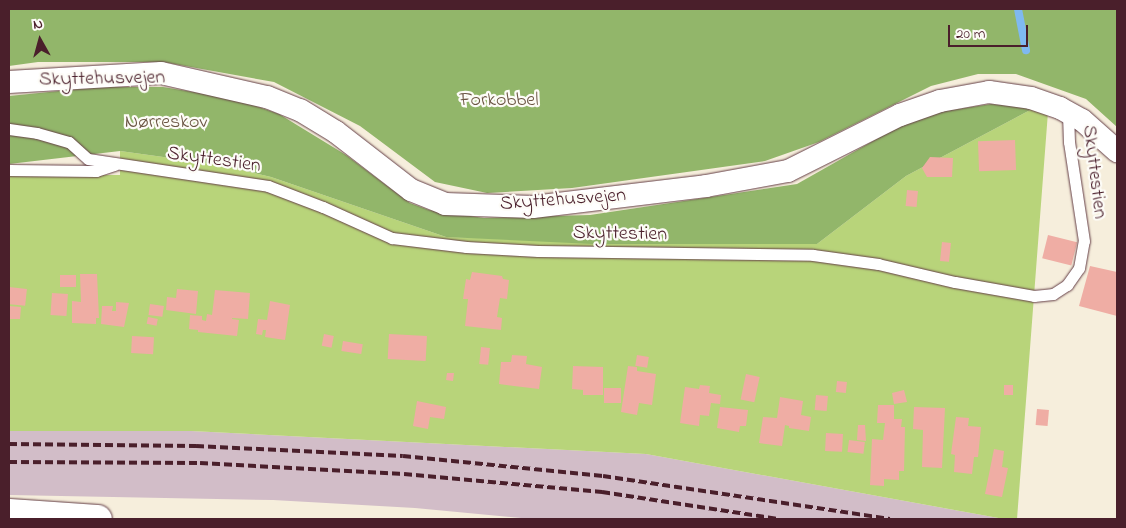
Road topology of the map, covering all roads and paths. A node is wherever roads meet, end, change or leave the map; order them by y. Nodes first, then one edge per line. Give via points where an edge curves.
1 (9, 82) edge
2 (1068, 113) junction
3 (9, 130) edge
4 (1117, 151) edge
5 (117, 164) junction
6 (9, 170) edge
7 (9, 514) edge
8 (98, 519) edge

1 - 2 street, Skyttehusvejen via 161,73 267,97 300,110 336,132 411,190 445,204 533,207 706,186 788,171 900,115 940,100 989,92 1031,98
2 - 4 street, Skyttehusvejen via 1082,120
2 - 5 lane, Skyttestien via 1084,241 1079,268 1067,285 1053,294 1034,296 878,264 813,255 538,251 392,238 268,186
3 - 5 lane, Skyttestien via 37,132 70,142 88,159
5 - 6 lane via 96,171
7 - 8 street

